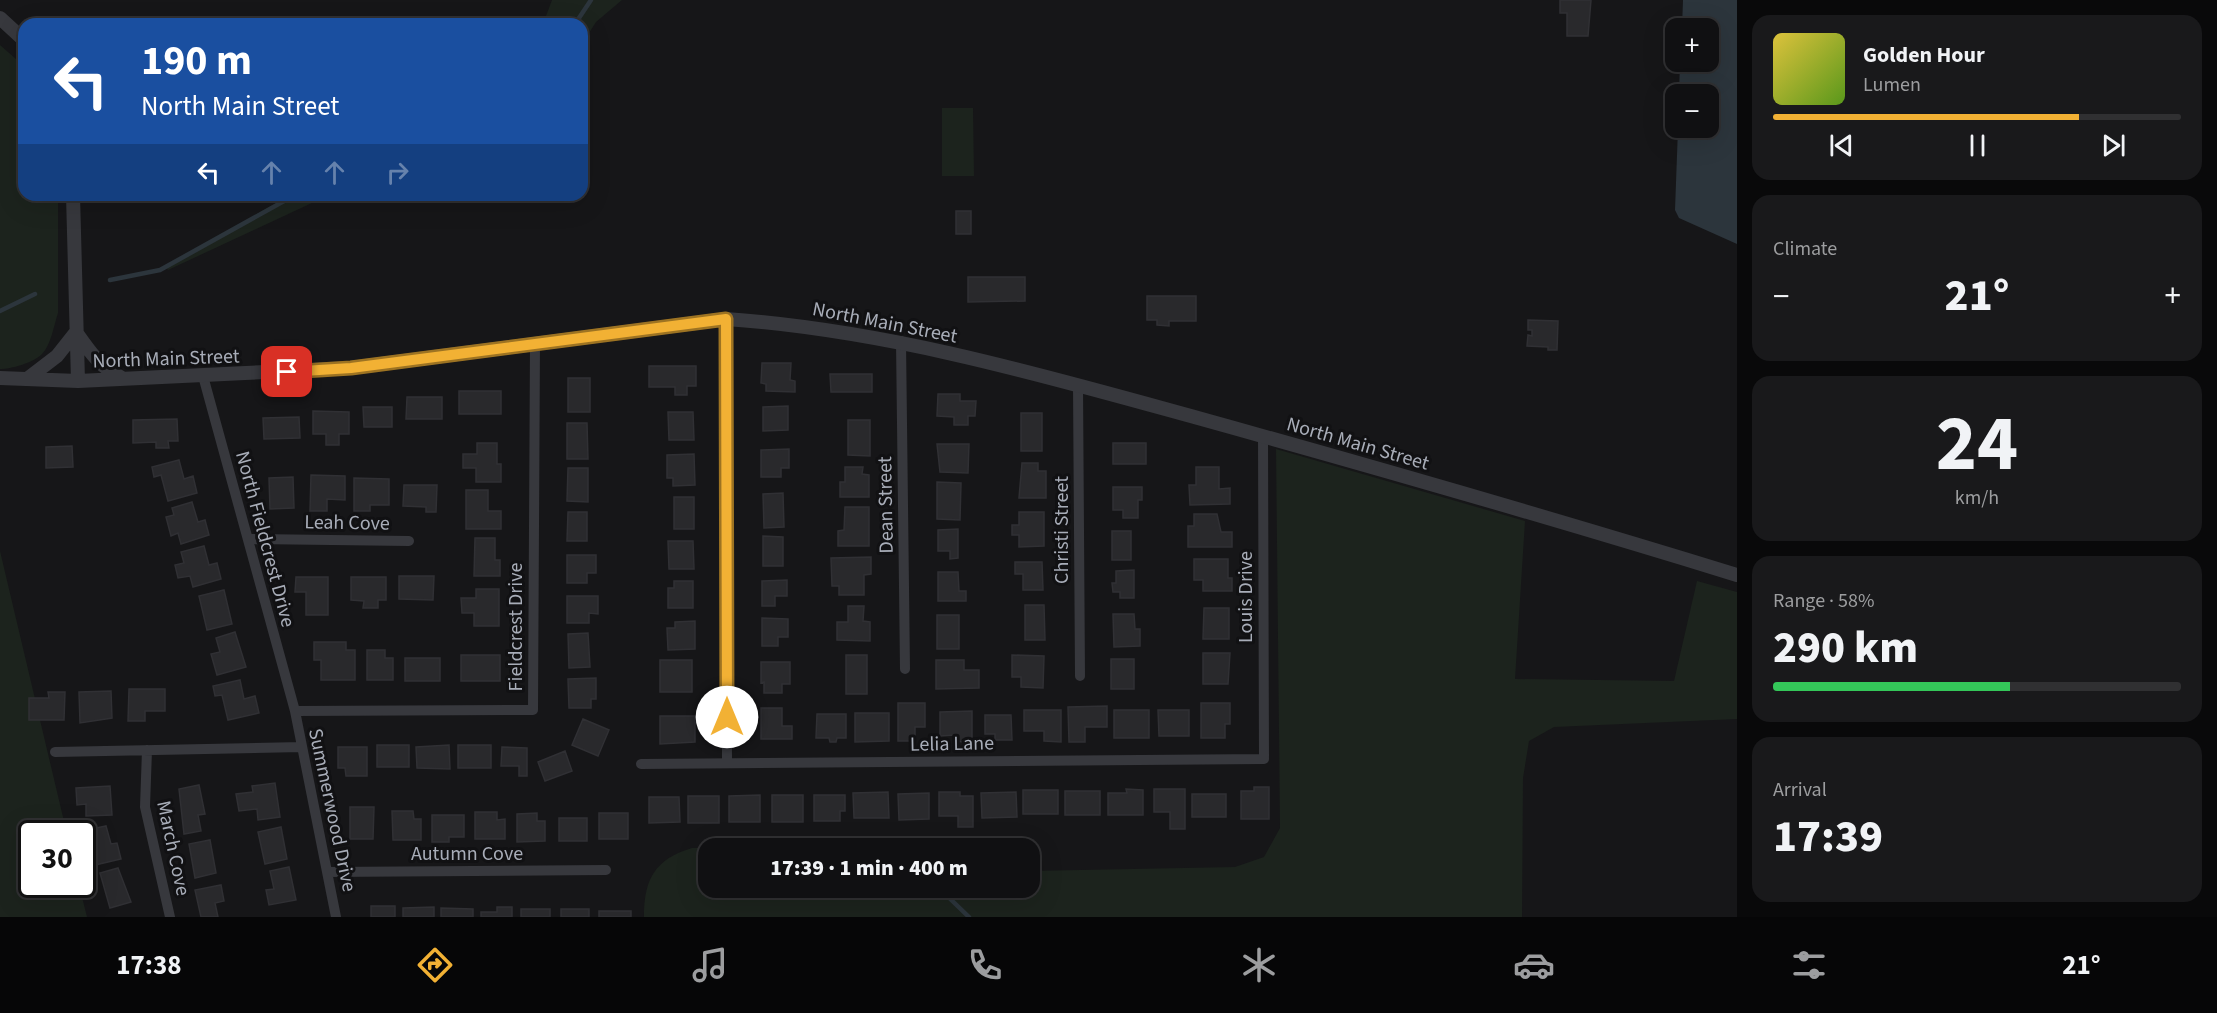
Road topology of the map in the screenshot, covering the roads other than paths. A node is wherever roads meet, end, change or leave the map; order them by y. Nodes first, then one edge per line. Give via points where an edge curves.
1 (0, 18) edge
2 (18, 34) edge
3 (73, 201) edge
4 (726, 319) junction
5 (76, 332) junction
6 (901, 341) junction
7 (535, 343) junction
8 (203, 376) junction
9 (0, 378) edge
10 (27, 379) junction
11 (124, 379) junction
12 (78, 381) junction
13 (1078, 385) junction
14 (1263, 436) junction
15 (248, 539) junction
16 (409, 541) dead end
17 (1737, 575) edge
18 (905, 669) dead end
19 (1080, 676) dead end
20 (295, 711) junction
21 (302, 747) junction
22 (147, 750) junction
23 (55, 752) dead end
24 (1264, 759) joint
25 (641, 764) dead end
26 (727, 764) junction
27 (606, 870) dead end
28 (327, 872) junction
29 (170, 917) edge
30 (336, 917) edge

1 - 2 street
3 - 5 street
4 - 6 street, North Main Street
4 - 7 street, North Main Street
4 - 26 street
5 - 10 street via 63,351
5 - 11 street via 93,357
5 - 12 street
6 - 13 street, North Main Street
6 - 18 street, Dean Street
7 - 8 street, North Main Street via 351,368
7 - 20 street, Fieldcrest Drive via 533,710
8 - 11 street, North Main Street
8 - 15 street, North Fieldcrest Drive
9 - 10 street, North Main Street
10 - 12 street, North Main Street
11 - 12 street, North Main Street
13 - 14 street, North Main Street
13 - 19 street, Christi Street
14 - 17 street, North Main Street
14 - 24 street, Louis Drive
15 - 16 street, Leah Cove
15 - 20 street, North Fieldcrest Drive
20 - 21 street, Summerwood Drive
21 - 22 street
21 - 28 street, Summerwood Drive
22 - 23 street
22 - 29 street, March Cove via 145,807
24 - 26 street, Lelia Lane
25 - 26 street, Lelia Lane
27 - 28 street, Autumn Cove
28 - 30 street, Summerwood Drive

